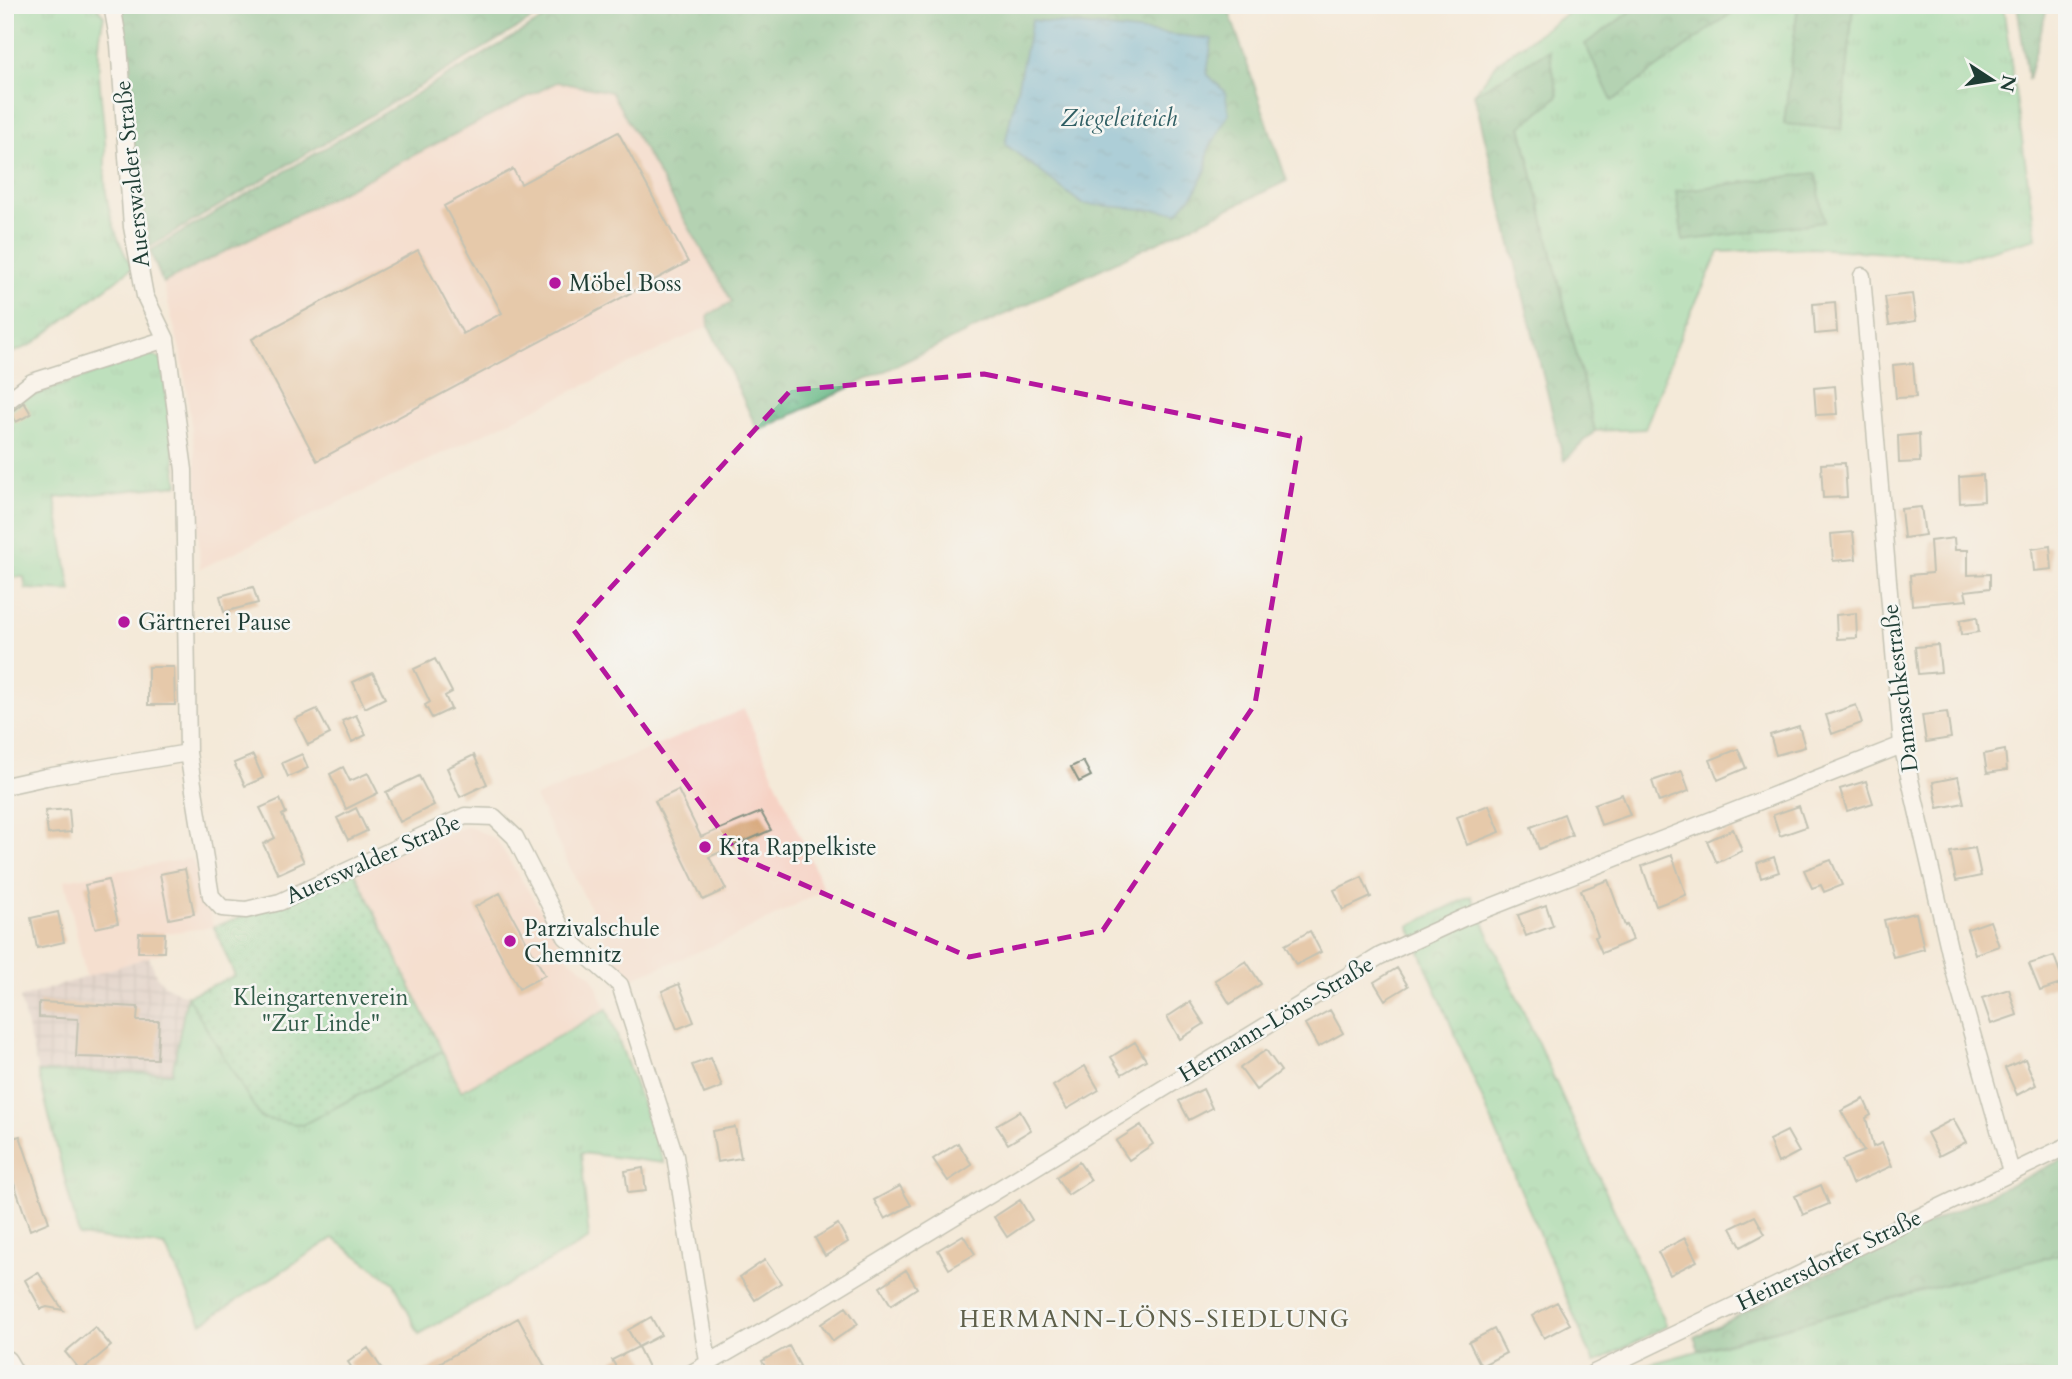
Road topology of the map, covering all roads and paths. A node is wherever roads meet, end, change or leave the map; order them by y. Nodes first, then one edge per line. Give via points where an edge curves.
1 (112, 5) edge
2 (1862, 276) dead end
3 (166, 338) junction
4 (5, 402) edge
5 (1902, 745) junction
6 (188, 753) junction
7 (5, 786) edge
8 (2067, 1146) edge
9 (2011, 1172) junction
10 (5, 1362) edge
11 (710, 1369) edge
12 (12, 1374) edge
13 (690, 1374) edge
14 (1592, 1374) edge

1 - 3 street, Auerswalder Straße via 132,227 145,296
2 - 5 street, Damaschkestraße
3 - 4 street via 32,383
3 - 6 street, Auerswalder Straße via 184,470
5 - 9 street, Damaschkestraße via 1954,970
5 - 11 street, Hermann-Löns-Straße via 1464,918 1380,956
6 - 7 street
6 - 11 street, Auerswalder Straße via 211,896 222,908 280,902 465,816 494,817 515,837 566,937 620,985 675,1156
8 - 9 street, Heinersdorfer Straße
9 - 14 street, Heinersdorfer Straße
10 - 12 main road
11 - 13 street, Hermann-Löns-Straße

